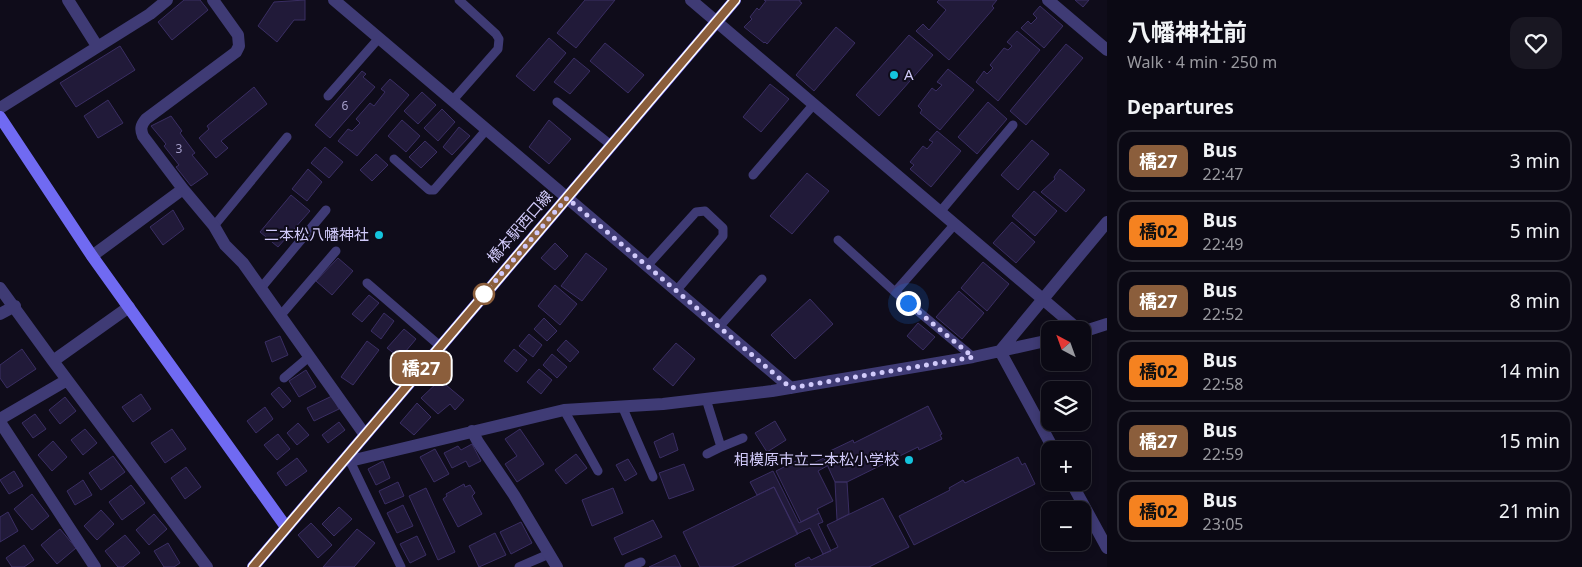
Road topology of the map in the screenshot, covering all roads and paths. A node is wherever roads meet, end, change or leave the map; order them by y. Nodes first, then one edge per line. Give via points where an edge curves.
1 (68, 0) edge
2 (167, 0) edge
3 (213, 0) edge
4 (459, 0) edge
5 (691, 0) edge
6 (736, 0) edge
7 (1048, 0) edge
8 (337, 1) edge
9 (716, 22) junction
10 (379, 38) junction
11 (97, 46) junction
12 (1107, 50) edge
13 (328, 96) dead end
14 (453, 100) junction
15 (557, 102) dead end
16 (814, 104) junction
17 (0, 108) edge
18 (0, 117) edge
19 (1013, 126) dead end
20 (487, 129) junction
21 (287, 137) dead end
22 (611, 146) junction
23 (394, 159) dead end
24 (753, 175) dead end
25 (183, 189) junction
26 (567, 198) junction
27 (326, 210) dead end
28 (940, 212) junction
29 (1107, 222) edge
30 (954, 224) junction
31 (214, 226) junction
32 (838, 240) dead end
33 (336, 251) dead end
34 (92, 256) junction
35 (647, 266) junction
36 (762, 279) dead end
37 (367, 283) dead end
38 (0, 288) edge
39 (261, 288) junction
40 (676, 291) junction
41 (895, 292) junction
42 (1043, 299) junction
43 (14, 306) junction
44 (129, 307) junction
45 (0, 314) edge
46 (281, 315) junction
47 (1069, 321) edge
48 (1107, 324) edge
49 (719, 328) junction
50 (1091, 329) edge
51 (1041, 342) edge
52 (440, 346) junction
53 (1000, 351) junction
54 (310, 356) junction
55 (973, 357) junction
56 (53, 361) junction
57 (284, 378) dead end
58 (67, 380) junction
59 (791, 388) junction
60 (706, 399) junction
61 (622, 406) junction
62 (564, 410) junction
63 (0, 420) edge
64 (472, 431) junction
65 (365, 434) junction
66 (743, 438) dead end
67 (1049, 441) edge
68 (721, 447) junction
69 (707, 454) dead end
70 (348, 459) junction
71 (598, 471) dead end
72 (653, 477) dead end
73 (1076, 491) edge
74 (286, 527) junction
75 (1107, 548) edge
76 (549, 554) junction
77 (641, 562) dead end
78 (95, 567) edge
79 (207, 567) edge
80 (253, 567) edge
81 (401, 567) edge
82 (519, 567) edge
83 (557, 567) edge
84 (629, 567) edge

1 - 11 street
2 - 11 street
3 - 25 street via 238,35 236,52 146,119 140,130
4 - 14 lane via 496,34 499,44
5 - 9 street
6 - 9 street, 橋本駅西口線
7 - 12 street
8 - 10 street
9 - 16 street
9 - 22 street, 橋本駅西口線
10 - 13 lane
10 - 14 street
11 - 17 street
14 - 20 street
15 - 22 lane
16 - 24 lane
16 - 28 street
18 - 34 street
19 - 28 lane
20 - 23 lane via 434,190
20 - 26 street
21 - 31 lane
22 - 26 street, 橋本駅西口線
25 - 31 street
25 - 34 street
26 - 35 street
26 - 52 street, 橋本駅西口線
27 - 39 lane
28 - 30 street
29 - 42 street
30 - 41 lane
30 - 42 street
31 - 39 street via 225,245
32 - 41 lane
33 - 46 lane
34 - 44 street
35 - 40 street
35 - 40 lane via 696,212 705,211 723,228 723,236
36 - 49 lane
37 - 52 lane
38 - 43 street
39 - 46 street
40 - 49 street
41 - 55 lane
42 - 47 street
42 - 53 street
43 - 45 street
43 - 56 street
44 - 56 street
44 - 74 street
46 - 54 street
48 - 50 street
49 - 59 street
51 - 53 street
52 - 65 street, 橋本駅西口線
53 - 55 street
53 - 67 street
54 - 57 lane
54 - 65 street
55 - 59 street
56 - 58 street
58 - 63 street
58 - 79 street
59 - 60 street
60 - 61 street
60 - 68 lane
61 - 62 street
61 - 72 lane
62 - 64 street
62 - 71 lane
63 - 78 street
64 - 70 street
64 - 76 street
65 - 70 street, 橋本駅西口線
66 - 68 lane
68 - 69 lane
70 - 74 street, 橋本駅西口線
70 - 81 lane
73 - 75 street
74 - 80 street, 橋本駅西口線
76 - 82 lane
76 - 83 street
77 - 84 lane

